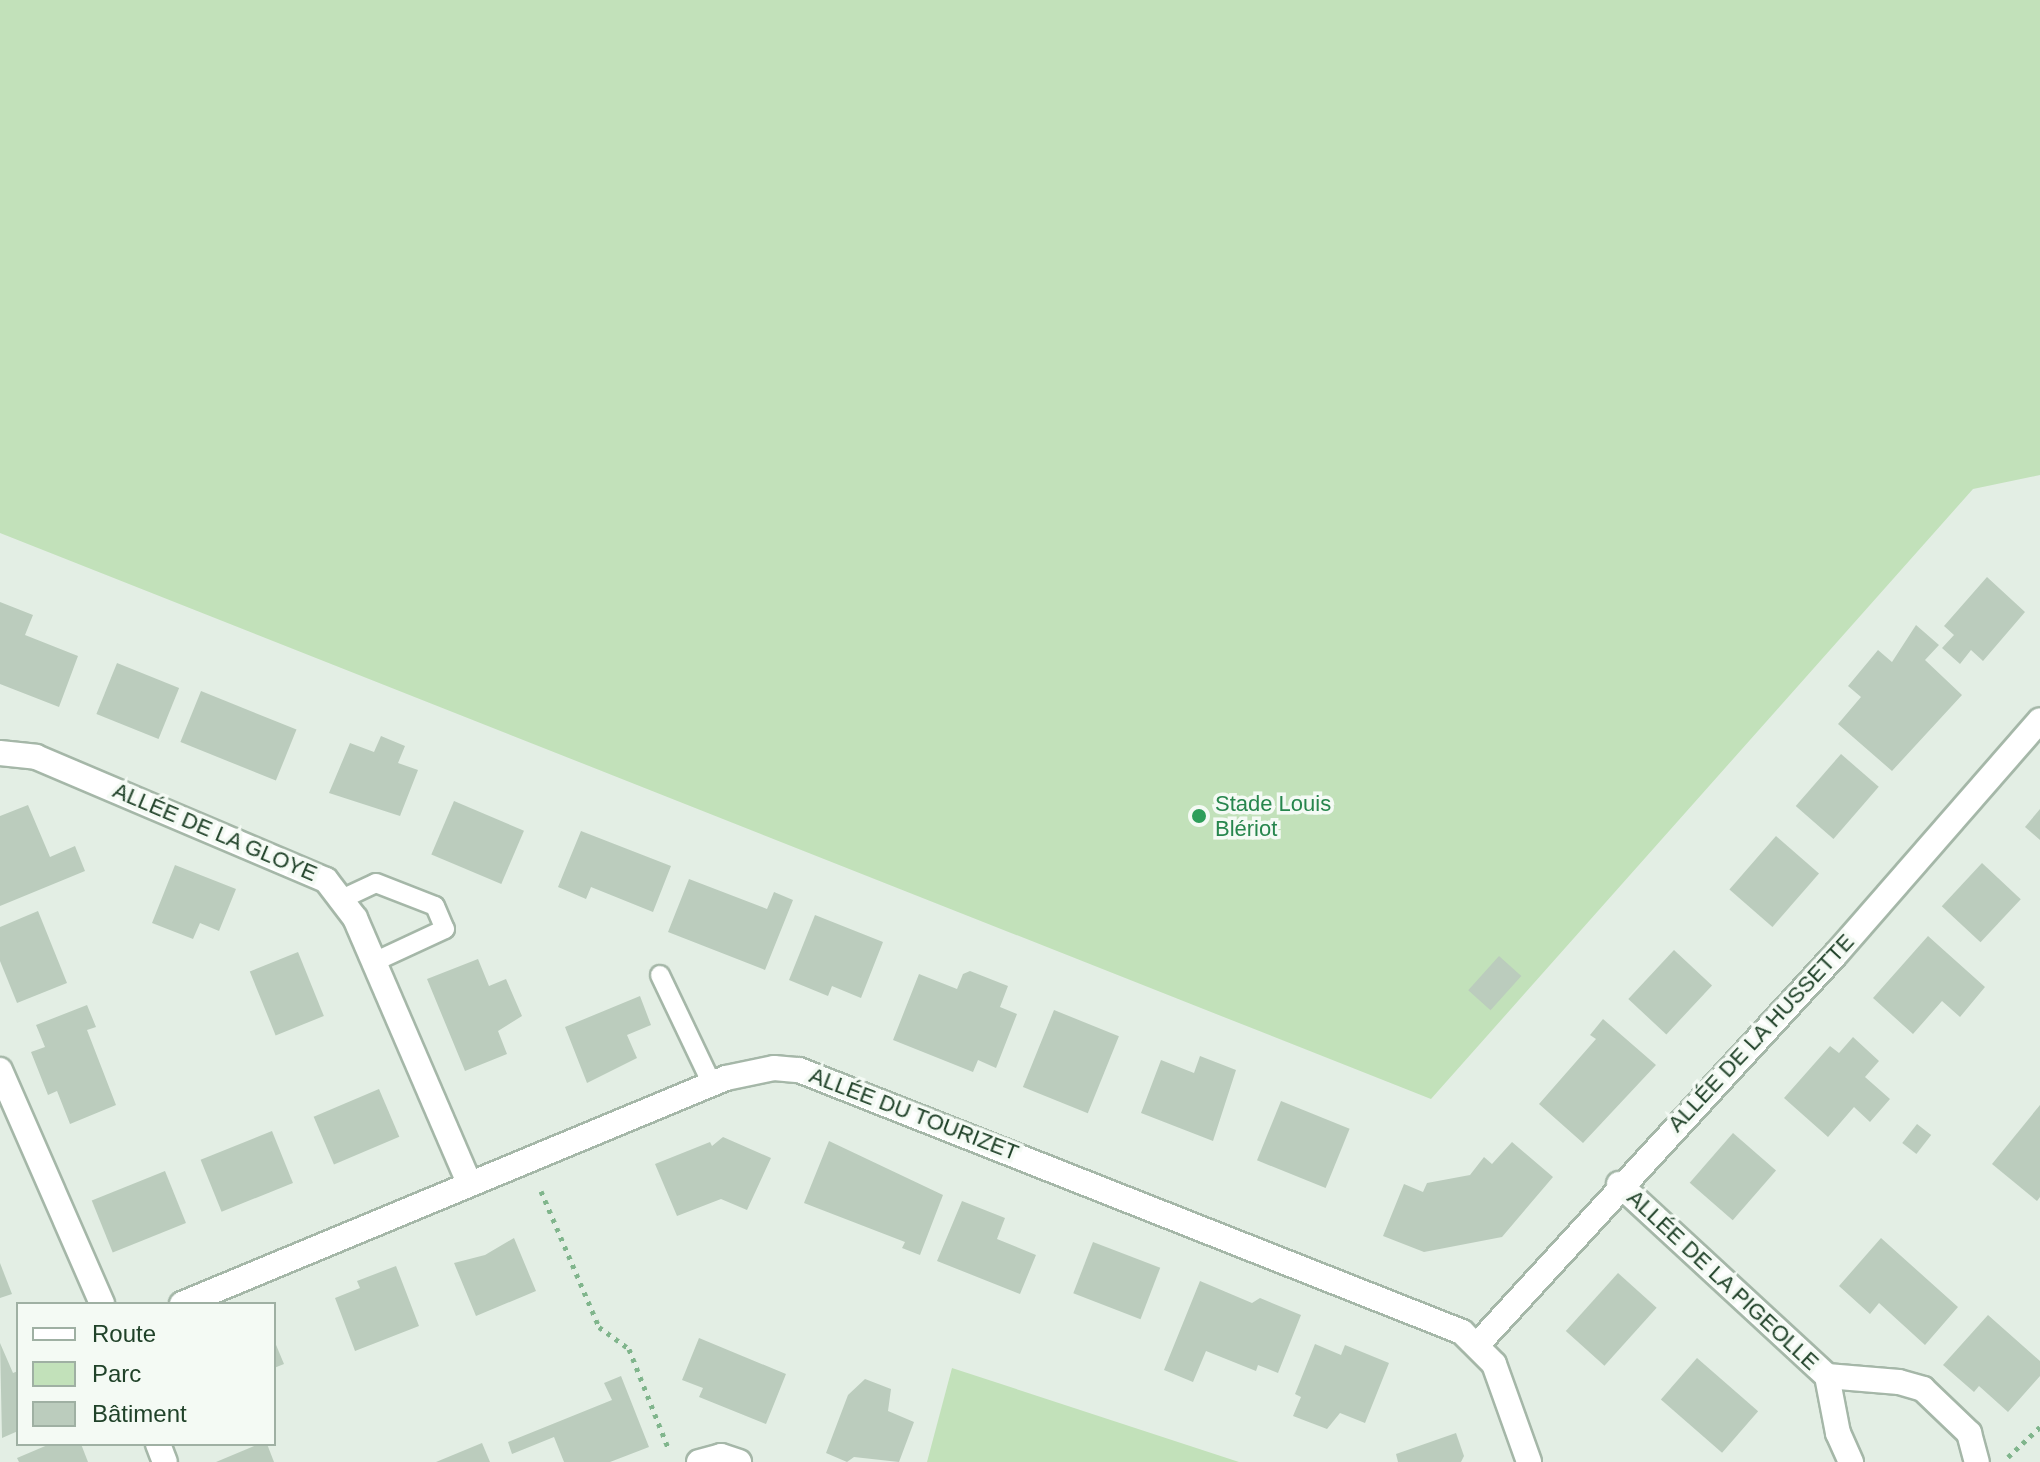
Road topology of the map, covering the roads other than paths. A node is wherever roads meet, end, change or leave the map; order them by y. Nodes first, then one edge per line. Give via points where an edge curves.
1 (2040, 720) edge
2 (4, 749) edge
3 (344, 898) junction
4 (374, 962) junction
5 (660, 975) dead end
6 (0, 1070) edge
7 (712, 1084) junction
8 (469, 1183) junction
9 (1619, 1184) junction
10 (101, 1302) edge
11 (187, 1302) edge
12 (1478, 1344) junction
13 (1827, 1376) junction
14 (699, 1462) edge
15 (739, 1462) edge
16 (1529, 1462) edge
17 (1851, 1462) edge
18 (1977, 1462) edge

1 - 9 street, ALLÉE DE LA HUSSETTE via 1836,954
2 - 3 street, ALLÉE DE LA GLOYE via 36,757 309,868
3 - 4 street, ALLÉE DE LA GLOYE
3 - 4 lane via 376,883 435,906 445,929
4 - 8 street, ALLÉE DE LA GLOYE
5 - 7 lane
6 - 10 street
7 - 8 street, ALLÉE DU TOURIZET
7 - 12 street, ALLÉE DU TOURIZET via 774,1068 832,1079 1440,1323
8 - 11 street, ALLÉE DU TOURIZET
9 - 12 street, ALLÉE DE LA HUSSETTE
9 - 13 street, ALLÉE DE LA PIGEOLLE
12 - 16 street, ALLÉE DU TOURIZET via 1494,1364
13 - 17 street, ALLÉE DE LA PIGEOLLE via 1838,1433
13 - 18 street, ALLÉE DE LA PIGEOLLE via 1923,1389 1969,1433
14 - 15 street via 721,1456

